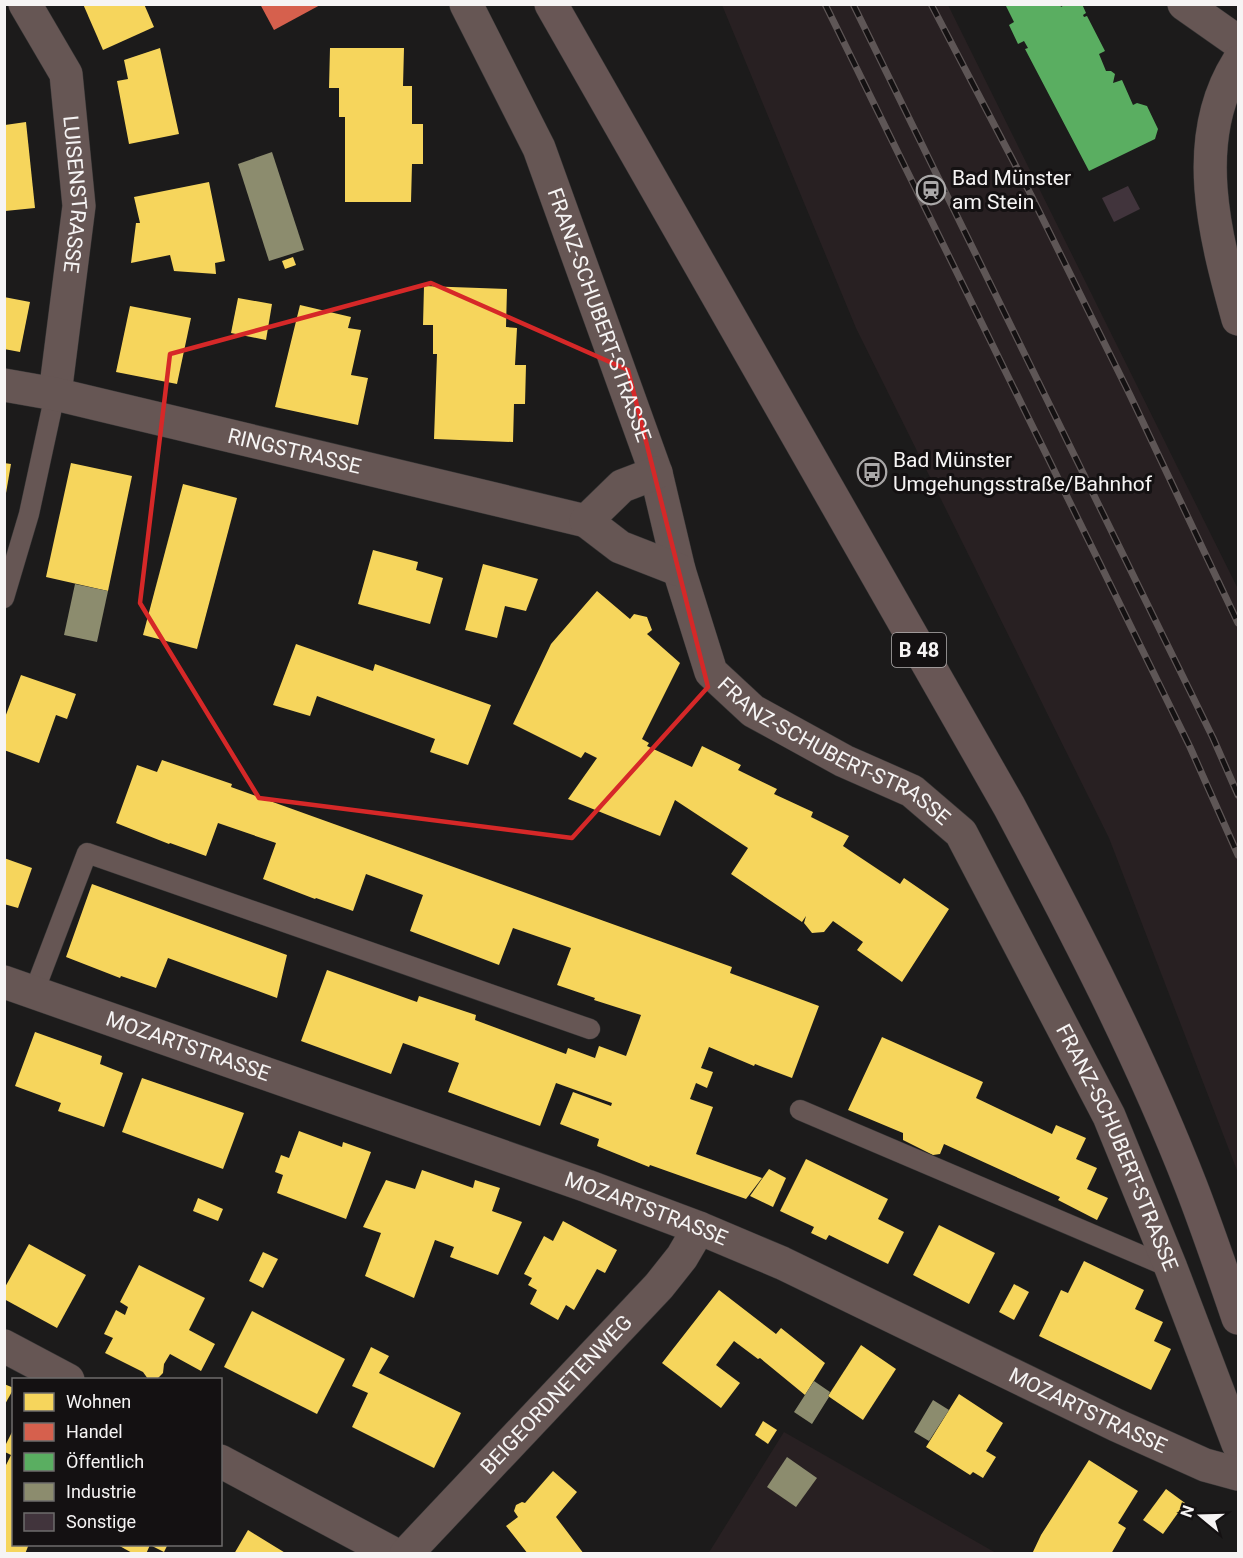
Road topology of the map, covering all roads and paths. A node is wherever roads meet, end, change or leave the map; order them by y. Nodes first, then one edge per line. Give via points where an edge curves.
1 (25, 4) edge
2 (466, 4) edge
3 (551, 4) edge
4 (1184, 4) edge
5 (1239, 42) edge
6 (1239, 62) edge
7 (1239, 319) edge
8 (4, 385) edge
9 (55, 394) junction
10 (656, 472) junction
11 (586, 521) junction
12 (680, 570) junction
13 (4, 598) edge
14 (19, 987) edge
15 (590, 1029) dead end
16 (800, 1110) dead end
17 (699, 1228) junction
18 (1171, 1268) junction
19 (1239, 1318) edge
20 (4, 1346) edge
21 (64, 1378) edge
22 (1239, 1444) edge
23 (222, 1462) edge
24 (1239, 1474) edge
25 (394, 1554) edge
26 (405, 1554) edge

1 - 9 street, LUISENSTRASSE via 66,74 79,206
2 - 10 street, FRANZ-SCHUBERT-STRASSE via 539,148
3 - 19 main road, B 48 via 1009,806 1077,934 1191,1185
4 - 5 street
6 - 7 street via 1227,80 1215,113 1209,148 1224,268
8 - 9 street, RINGSTRASSE
9 - 11 street, RINGSTRASSE
9 - 13 lane via 29,514
10 - 11 street via 622,486
10 - 12 street, FRANZ-SCHUBERT-STRASSE
11 - 12 street, RINGSTRASSE via 620,547
12 - 18 street, FRANZ-SCHUBERT-STRASSE via 711,672 753,711 844,761 912,791 961,833 1109,1116
14 - 15 lane, MOZARTSTRASSE via 87,853
14 - 17 street, MOZARTSTRASSE
16 - 18 lane
17 - 24 street, MOZARTSTRASSE via 782,1263 1116,1425 1205,1465
17 - 26 street, BEIGEORDNETENWEG via 659,1286
18 - 22 street, FRANZ-SCHUBERT-STRASSE
20 - 21 street
23 - 25 street

